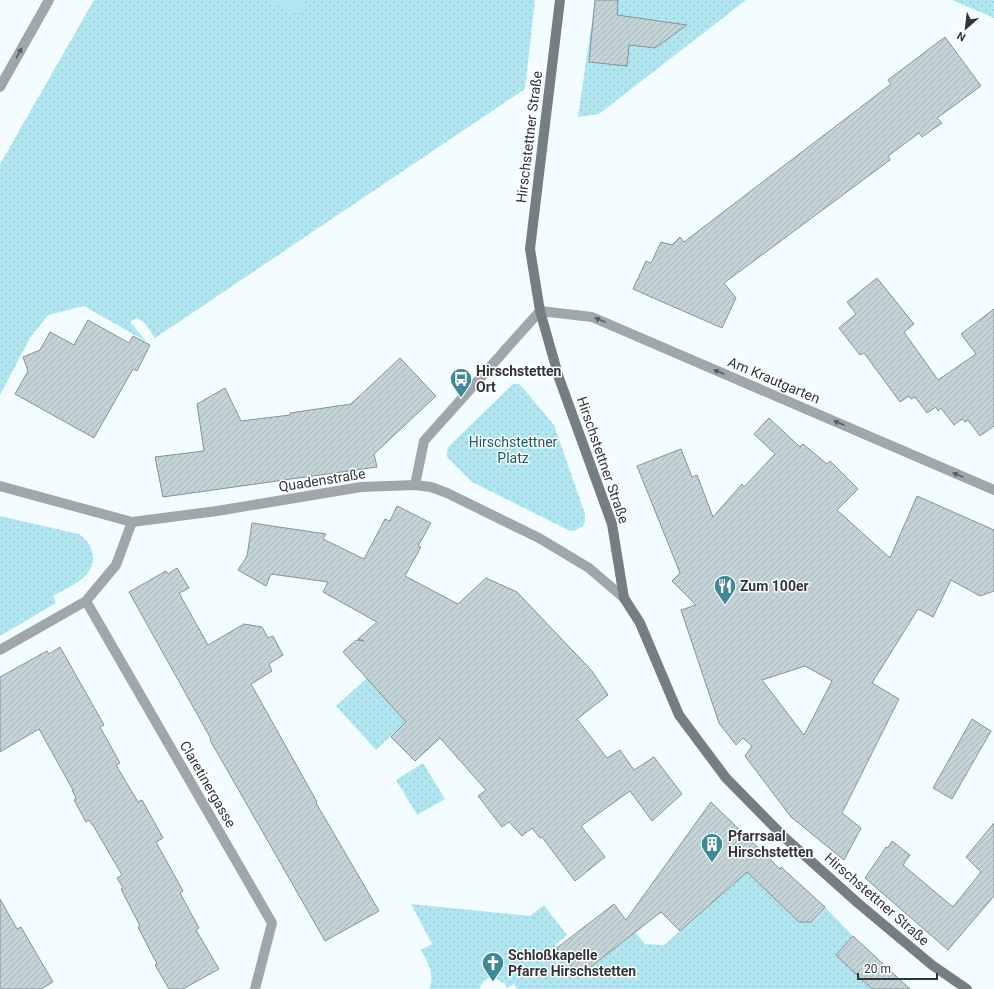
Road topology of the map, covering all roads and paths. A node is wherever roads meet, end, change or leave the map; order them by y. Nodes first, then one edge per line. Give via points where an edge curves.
1 (49, 0) edge
2 (560, 0) edge
3 (0, 87) edge
4 (540, 311) junction
5 (415, 485) junction
6 (0, 486) edge
7 (994, 490) edge
8 (132, 522) junction
9 (624, 598) junction
10 (86, 601) junction
11 (0, 650) edge
12 (254, 989) edge
13 (967, 989) edge

3 -> 1 street
2 - 4 main road, Hirschstettner Straße via 530,250
4 - 5 street via 424,441
7 -> 4 street, Am Krautgarten via 592,317
4 - 9 main road, Hirschstettner Straße via 559,378 612,524
5 - 8 street, Quadenstraße via 361,487 220,511
5 - 9 street, Quadenstraße via 447,493 539,538 589,568
6 - 8 street, Quadenstraße
8 - 10 street via 116,565
9 - 13 main road, Hirschstettner Straße via 640,623 679,716 726,778 784,837 859,904 932,965
10 - 11 street
10 - 12 street, Claretinergasse via 272,923

